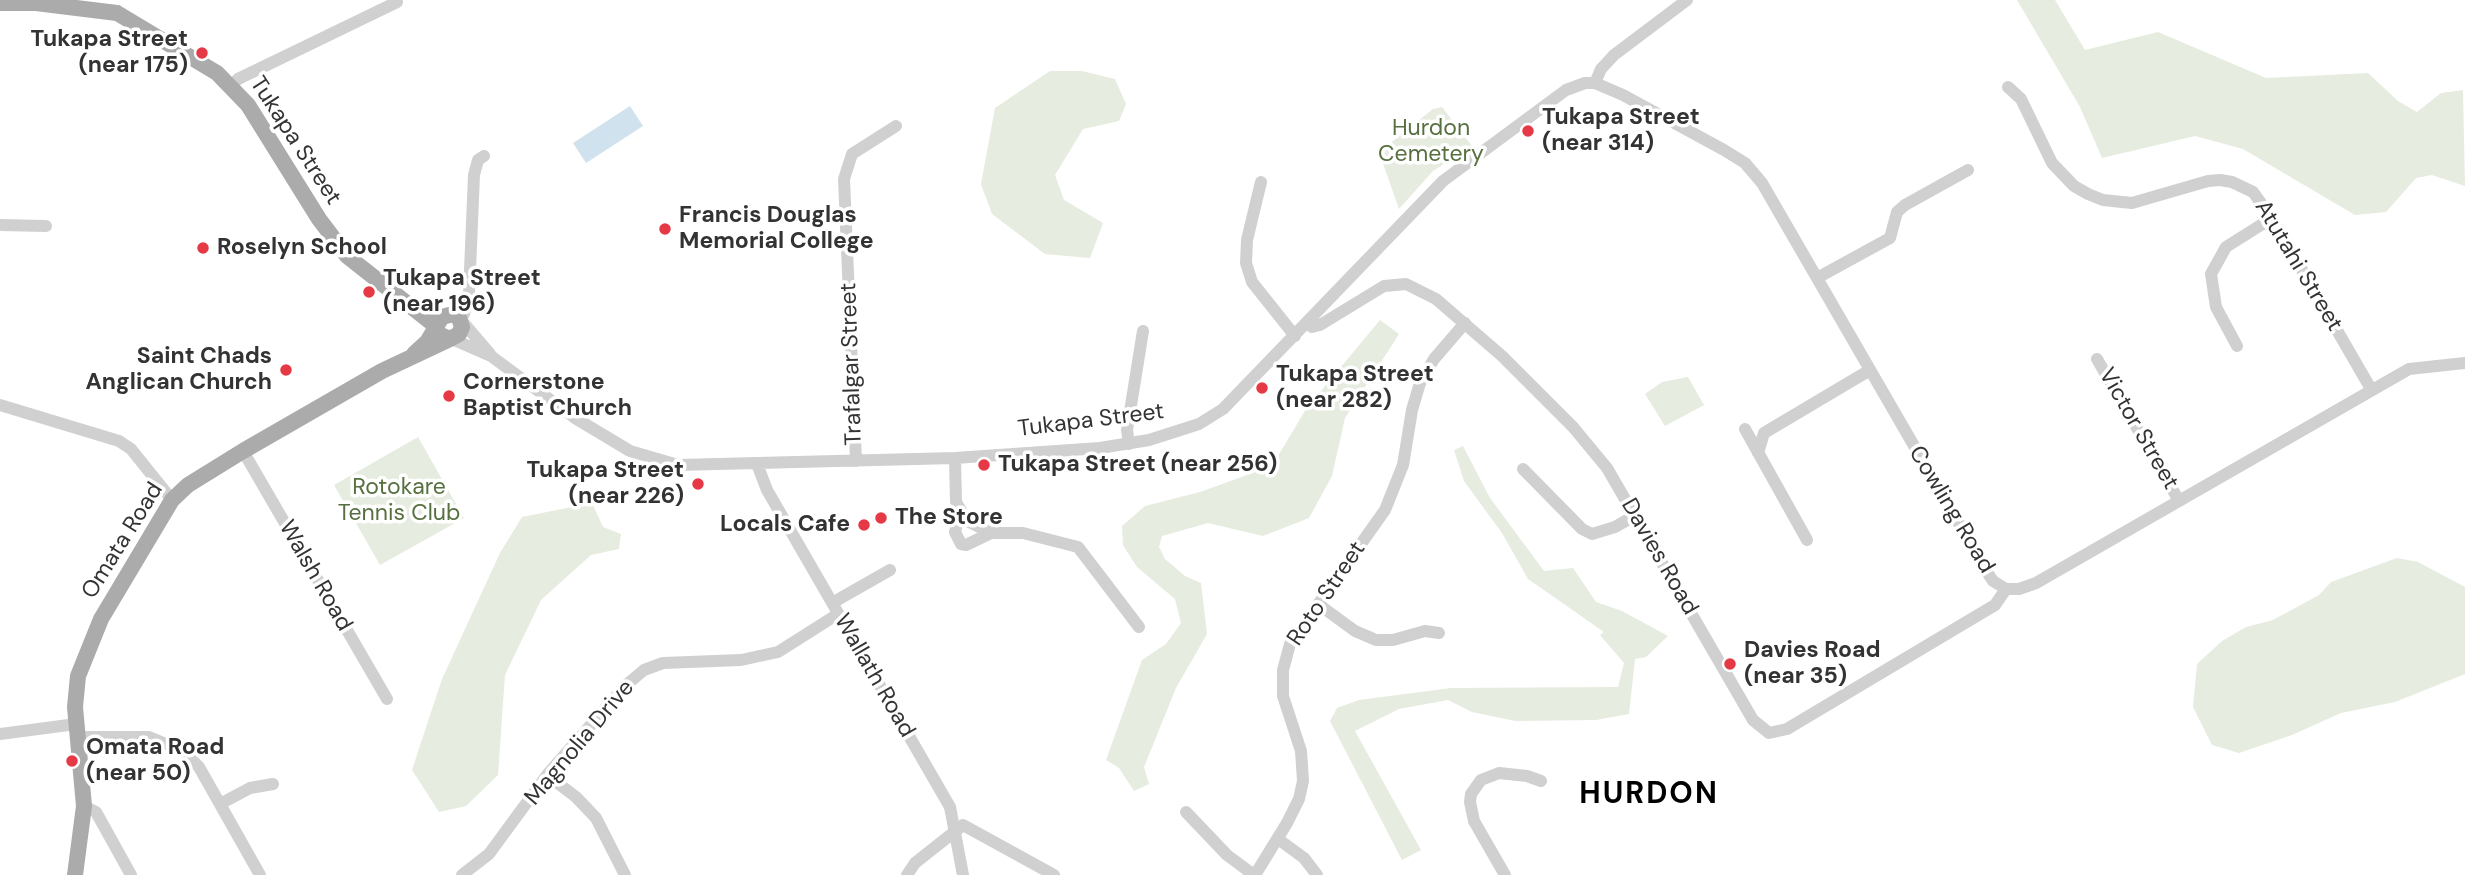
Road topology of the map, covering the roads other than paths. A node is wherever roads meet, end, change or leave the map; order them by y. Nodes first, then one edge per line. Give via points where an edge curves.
1 (1687, 0) edge
2 (23, 1) edge
3 (397, 2) dead end
4 (0, 3) edge
5 (63, 3) edge
6 (1595, 83) junction
7 (232, 85) junction
8 (2008, 87) dead end
9 (896, 125) dead end
10 (484, 156) dead end
11 (1968, 170) dead end
12 (1261, 182) dead end
13 (2272, 218) junction
14 (0, 225) edge
15 (46, 226) dead end
16 (1817, 278) junction
17 (450, 319) junction
18 (1308, 322) junction
19 (1465, 323) junction
20 (1143, 331) dead end
21 (1295, 336) junction
22 (451, 339) junction
23 (2237, 345) dead end
24 (491, 356) junction
25 (411, 357) junction
26 (2097, 359) dead end
27 (2465, 363) edge
28 (1870, 370) junction
29 (2371, 389) junction
30 (0, 405) edge
31 (1745, 429) dead end
32 (1129, 444) junction
33 (243, 452) junction
34 (1758, 453) junction
35 (955, 458) junction
36 (856, 461) junction
37 (757, 464) junction
38 (1523, 469) dead end
39 (2178, 499) junction
40 (172, 500) junction
41 (960, 513) junction
42 (1634, 516) junction
43 (991, 534) junction
44 (1807, 540) dead end
45 (890, 570) dead end
46 (2006, 589) junction
47 (1318, 604) junction
48 (835, 608) junction
49 (1139, 627) dead end
50 (1439, 633) dead end
51 (387, 699) dead end
52 (77, 730) junction
53 (0, 733) edge
54 (547, 775) junction
55 (1541, 781) dead end
56 (273, 784) dead end
57 (220, 804) junction
58 (85, 806) junction
59 (1186, 812) dead end
60 (956, 831) junction
61 (1278, 839) junction
62 (75, 875) edge
63 (131, 875) edge
64 (260, 875) edge
65 (462, 875) edge
66 (625, 875) edge
67 (907, 875) edge
68 (964, 875) edge
69 (1054, 875) edge
70 (1255, 875) edge
71 (1317, 875) edge
72 (1505, 875) edge

1 - 6 street via 1614,55
2 - 4 main road, Tukapa Street
2 - 5 main road, Tukapa Street via 58,8
3 - 7 street
5 - 7 main road, Tukapa Street via 127,17
6 - 16 street, Cowling Road via 1745,163 1762,183
6 - 18 street, Tukapa Street via 1566,90 1443,181
7 - 17 main road, Tukapa Street via 331,239 356,265 393,291
8 - 13 street, Atutahi Street via 2021,99 2052,163 2088,194 2132,202 2208,181 2232,182 2253,192
9 - 36 street, Trafalgar Street via 852,154 844,179
10 - 17 street via 474,175 468,285
11 - 16 street via 1905,205 1897,212 1890,238
12 - 21 street via 1246,263 1252,282
13 - 23 street via 2226,247 2211,274 2216,307
13 - 29 street, Atutahi Street
14 - 15 street
16 - 28 street, Cowling Road
17 - 22 main road via 440,334
17 - 24 street, Tukapa Street
17 - 25 main road, Omata Road
18 - 19 street, Davies Road via 1312,327 1327,323 1373,292 1394,284 1427,292
18 - 21 street, Tukapa Street
19 - 42 street, Davies Road via 1592,447
19 - 47 street, Roto Street via 1420,383 1403,465 1385,510
20 - 32 street via 1127,430
21 - 32 street, Tukapa Street via 1212,417 1174,434
22 - 24 street, Tukapa Street
22 - 25 main road, Omata Road
24 - 37 street, Tukapa Street via 575,418 630,451 678,465
25 - 33 main road, Omata Road
26 - 39 street, Victor Street
27 - 29 street, Cowling Road via 2414,367
28 - 34 street via 1764,433
28 - 46 street, Cowling Road via 1987,572
29 - 39 street, Cowling Road
30 - 40 street via 119,441 131,449
31 - 34 street
32 - 35 street, Tukapa Street
33 - 40 main road, Omata Road
33 - 51 street, Walsh Road
34 - 44 street
35 - 36 street, Tukapa Street
35 - 41 street
36 - 37 street, Tukapa Street
37 - 48 street, Wallath Road via 761,480
38 - 42 street via 1592,534
39 - 46 street, Cowling Road via 2036,583
40 - 52 main road, Omata Road via 89,645 76,690
41 - 43 street
41 - 43 street via 955,531 961,544
42 - 46 street, Davies Road via 1753,720 1769,733 1787,729 1995,605
43 - 49 street via 1023,533 1079,547
45 - 48 street, Magnolia Drive
47 - 50 street via 1376,640 1425,631
47 - 61 street, Roto Street via 1290,643 1283,670 1284,704 1303,767 1299,799
48 - 54 street, Magnolia Drive via 778,652 741,660 663,663 643,670
48 - 60 street, Wallath Road via 950,807
52 - 53 street
52 - 57 street via 162,740 191,758
52 - 58 main road, Omata Road
54 - 65 street, Magnolia Drive via 489,854
54 - 66 street via 596,818
55 - 72 street via 1499,773 1481,780 1471,793 1474,821
56 - 57 street via 250,788
57 - 64 street
58 - 62 main road, Omata Road
58 - 63 street via 96,812
59 - 70 street via 1227,855
60 - 67 street via 915,863
60 - 68 street, Wallath Road
60 - 69 street via 963,825
61 - 70 street, Roto Street
61 - 71 street via 1304,858

